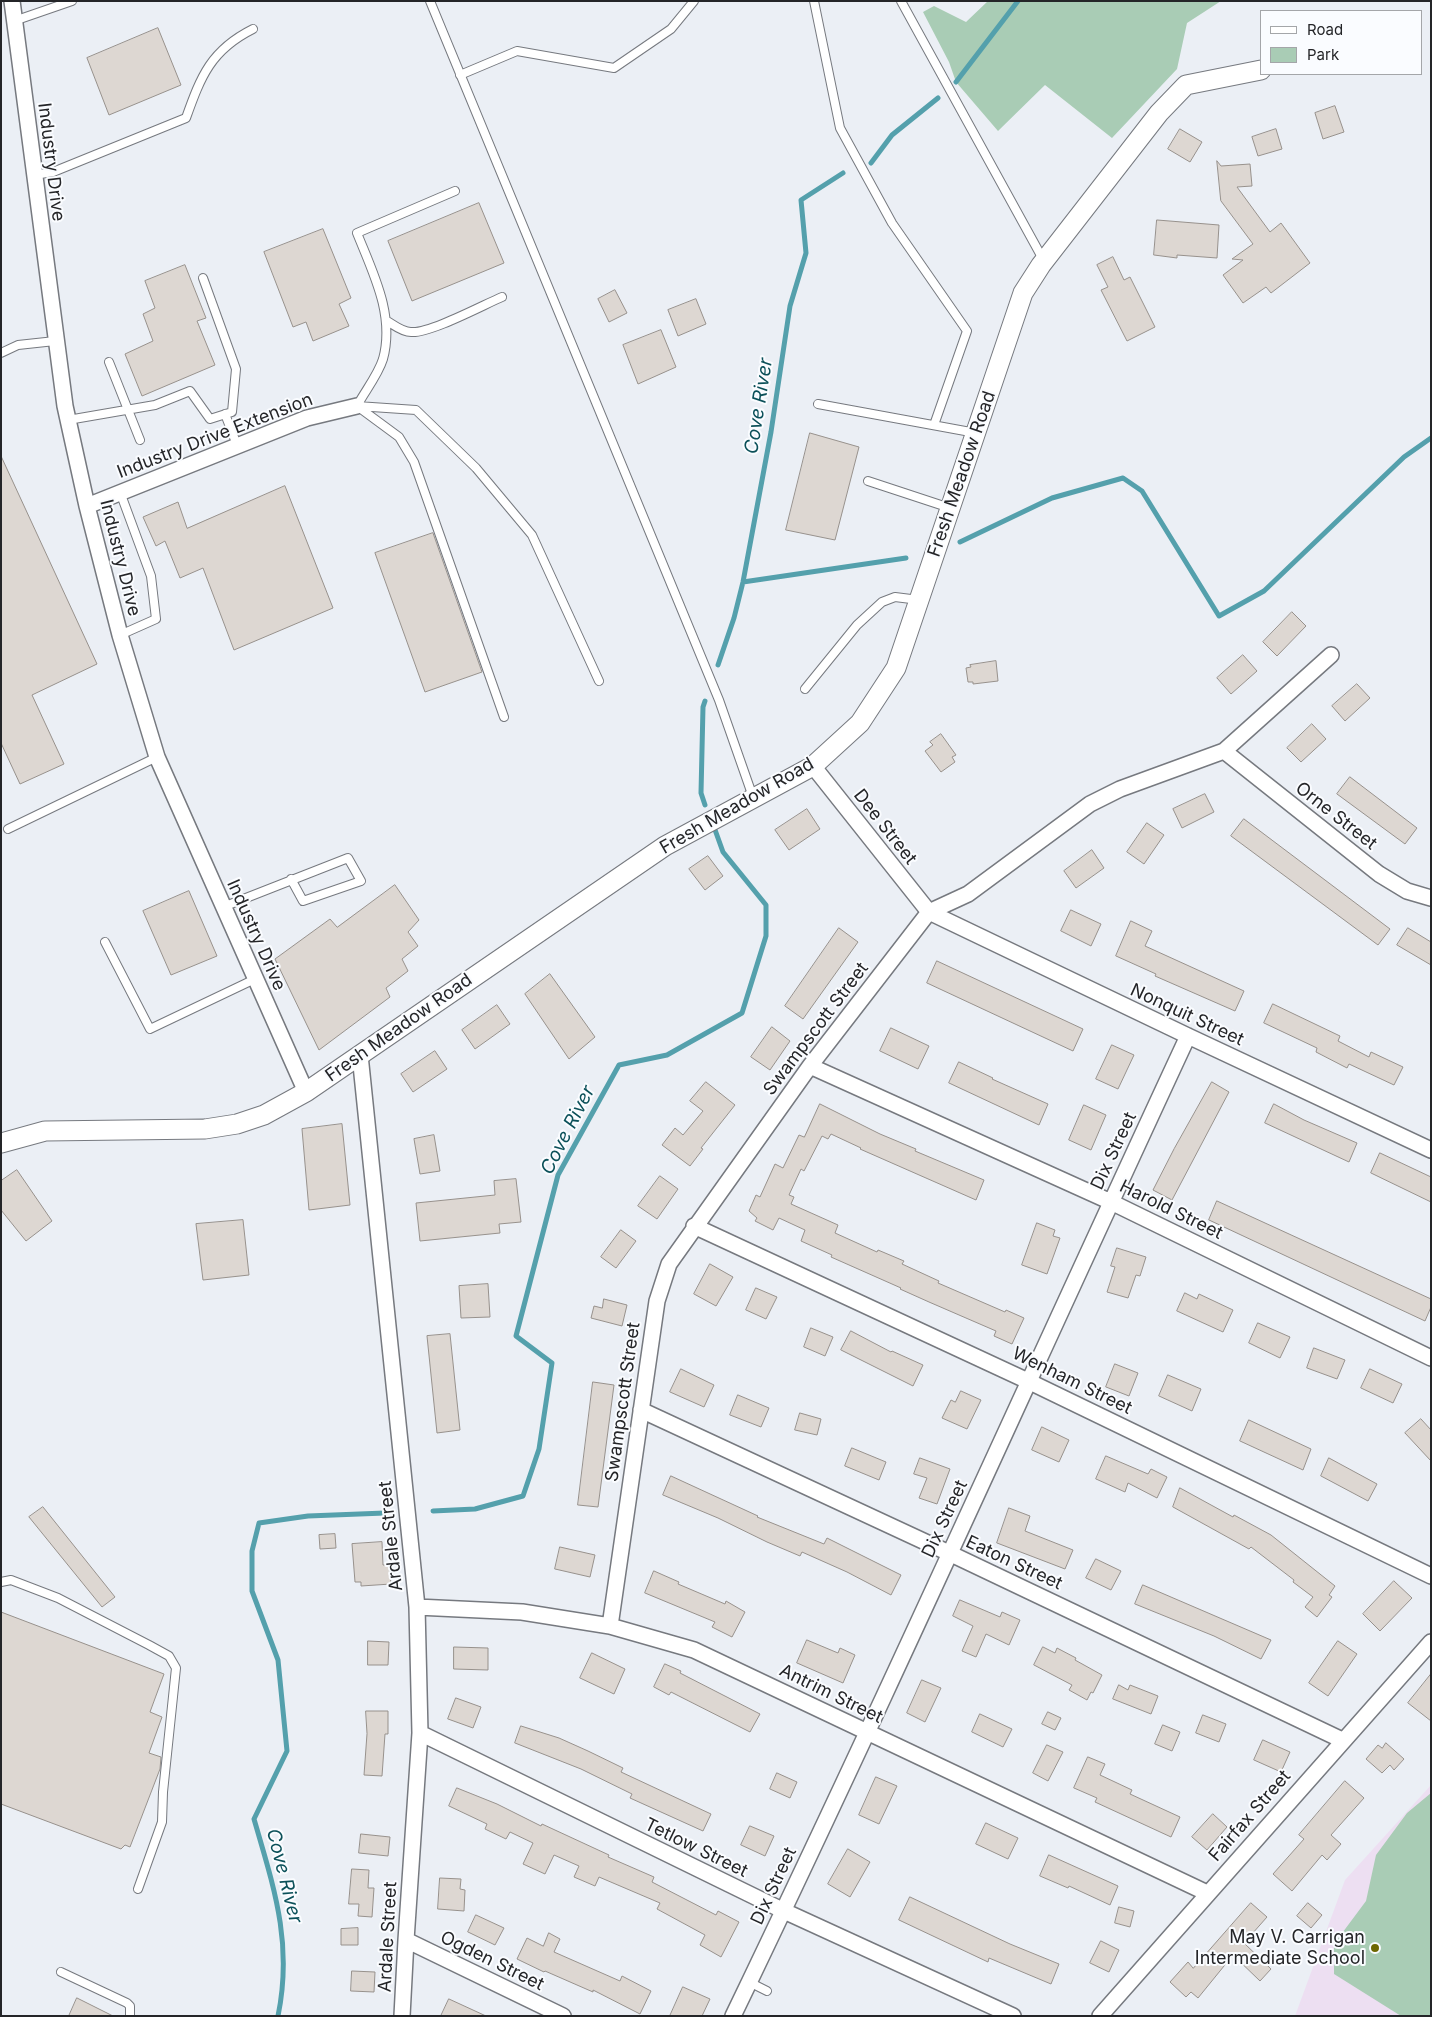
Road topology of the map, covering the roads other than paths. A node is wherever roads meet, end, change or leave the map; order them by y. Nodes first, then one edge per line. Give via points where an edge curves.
1 (12, 1) edge
2 (72, 1) edge
3 (430, 1) edge
4 (694, 1) edge
5 (814, 1) edge
6 (901, 1) edge
7 (14, 22) junction
8 (253, 29) dead end
9 (1260, 70) edge
10 (460, 75) junction
11 (34, 175) junction
12 (455, 191) dead end
13 (1044, 261) junction
14 (203, 278) dead end
15 (502, 297) dead end
16 (387, 321) junction
17 (55, 341) junction
18 (1, 353) edge
19 (109, 362) dead end
20 (818, 404) dead end
21 (357, 406) junction
22 (128, 408) junction
23 (225, 414) junction
24 (68, 420) junction
25 (934, 425) junction
26 (976, 433) junction
27 (140, 440) dead end
28 (237, 445) junction
29 (868, 481) dead end
30 (120, 492) junction
31 (87, 506) junction
32 (950, 508) junction
33 (919, 600) junction
34 (120, 635) junction
35 (1331, 655) dead end
36 (599, 681) dead end
37 (806, 689) dead end
38 (504, 717) dead end
39 (1224, 751) junction
40 (157, 757) junction
41 (813, 766) junction
42 (754, 799) junction
43 (8, 829) dead end
44 (291, 879) junction
45 (1431, 898) edge
46 (223, 907) junction
47 (928, 912) junction
48 (105, 942) dead end
49 (255, 978) junction
50 (1188, 1036) junction
51 (360, 1054) junction
52 (810, 1066) junction
53 (306, 1092) junction
54 (1, 1143) edge
55 (1431, 1150) edge
56 (1111, 1202) junction
57 (694, 1226) junction
58 (1431, 1358) edge
59 (1030, 1382) junction
60 (641, 1410) junction
61 (949, 1553) junction
62 (1431, 1576) edge
63 (1, 1582) edge
64 (417, 1607) junction
65 (610, 1626) junction
66 (1431, 1642) edge
67 (866, 1732) junction
68 (420, 1733) junction
69 (1342, 1740) junction
70 (138, 1889) dead end
71 (1207, 1893) junction
72 (784, 1911) junction
73 (406, 1940) junction
74 (61, 1972) dead end
75 (749, 1982) junction
76 (767, 1991) dead end
77 (130, 2016) edge
78 (402, 2016) edge
79 (563, 2016) edge
80 (733, 2016) edge
81 (1014, 2016) edge
82 (1100, 2016) edge

1 - 7 street, Industry Drive
2 - 7 lane
3 - 10 lane
4 - 10 lane via 671,29 614,68 517,51
5 - 25 lane via 840,128 892,223 967,331
6 - 13 lane
7 - 11 street, Industry Drive
8 - 11 lane via 235,38 214,58 196,90 186,118 53,172
9 - 13 street, Fresh Meadow Road via 1186,85 1159,113
10 - 42 lane via 719,700
11 - 17 street, Industry Drive
12 - 16 lane via 357,234 382,296
13 - 26 street, Fresh Meadow Road via 1023,293
14 - 23 lane via 236,369 232,412
15 - 16 lane via 429,329 412,333
16 - 21 lane via 383,360
17 - 18 lane via 18,345
17 - 24 street, Industry Drive
19 - 22 lane
20 - 25 lane
21 - 28 street, Industry Drive Extension via 306,418
21 - 36 lane via 416,410 476,468 532,535
21 - 38 lane via 399,437 414,462
22 - 23 lane via 155,405 190,391 210,420
22 - 24 lane
22 - 27 lane
23 - 28 lane
24 - 31 street, Industry Drive
25 - 26 lane
26 - 32 street, Fresh Meadow Road
28 - 30 street, Industry Drive Extension
29 - 32 lane
30 - 31 street, Industry Drive Extension
30 - 34 lane via 151,576 156,619
31 - 34 street, Industry Drive
32 - 33 street, Fresh Meadow Road
33 - 37 lane via 895,598 882,602 857,625
33 - 41 street, Fresh Meadow Road via 891,676 860,723
34 - 40 street, Industry Drive
35 - 39 street, Swampscott Street
39 - 45 street, Orne Street via 1379,874 1407,891
39 - 47 street, Swampscott Street via 1120,789 1090,804 968,894
40 - 43 lane
40 - 46 street, Industry Drive
41 - 42 street, Fresh Meadow Road
41 - 47 street, Dee Street
42 - 51 street, Fresh Meadow Road via 665,846
44 - 44 lane via 348,858 360,881 303,901
44 - 46 lane
46 - 49 street, Industry Drive
47 - 50 street, Nonquit Street
47 - 52 street, Swampscott Street
48 - 49 lane via 150,1029
49 - 53 street, Industry Drive
50 - 55 street, Nonquit Street
50 - 56 street, Dix Street
51 - 53 street, Fresh Meadow Road
51 - 64 street, Ardale Street
52 - 56 street, Harold Street
52 - 57 street, Swampscott Street
53 - 54 street, Fresh Meadow Road via 264,1115 237,1124 205,1128 45,1131
56 - 58 street, Harold Street
56 - 59 street, Dix Street
57 - 59 street, Wenham Street
57 - 60 street, Swampscott Street via 669,1264 658,1301
59 - 61 street, Dix Street
59 - 62 street, Wenham Street
60 - 61 street, Eaton Street
60 - 65 street, Swampscott Street
61 - 67 street, Dix Street
61 - 69 street, Eaton Street
63 - 70 lane via 11,1580 58,1598 169,1656 176,1668 162,1822
64 - 65 street, Antrim Street via 522,1612
64 - 68 street, Ardale Street
65 - 67 street, Antrim Street via 694,1650
66 - 69 street, Fairfax Street
67 - 71 street, Antrim Street
67 - 72 street, Dix Street
68 - 72 street, Tetlow Street
68 - 73 street, Ardale Street
69 - 71 street, Fairfax Street
71 - 82 street, Fairfax Street
72 - 75 street, Dix Street
72 - 81 street, Tetlow Street
73 - 78 street, Ardale Street
73 - 79 street, Ogden Street
74 - 77 lane via 127,2003
75 - 76 lane
75 - 80 street, Dix Street

